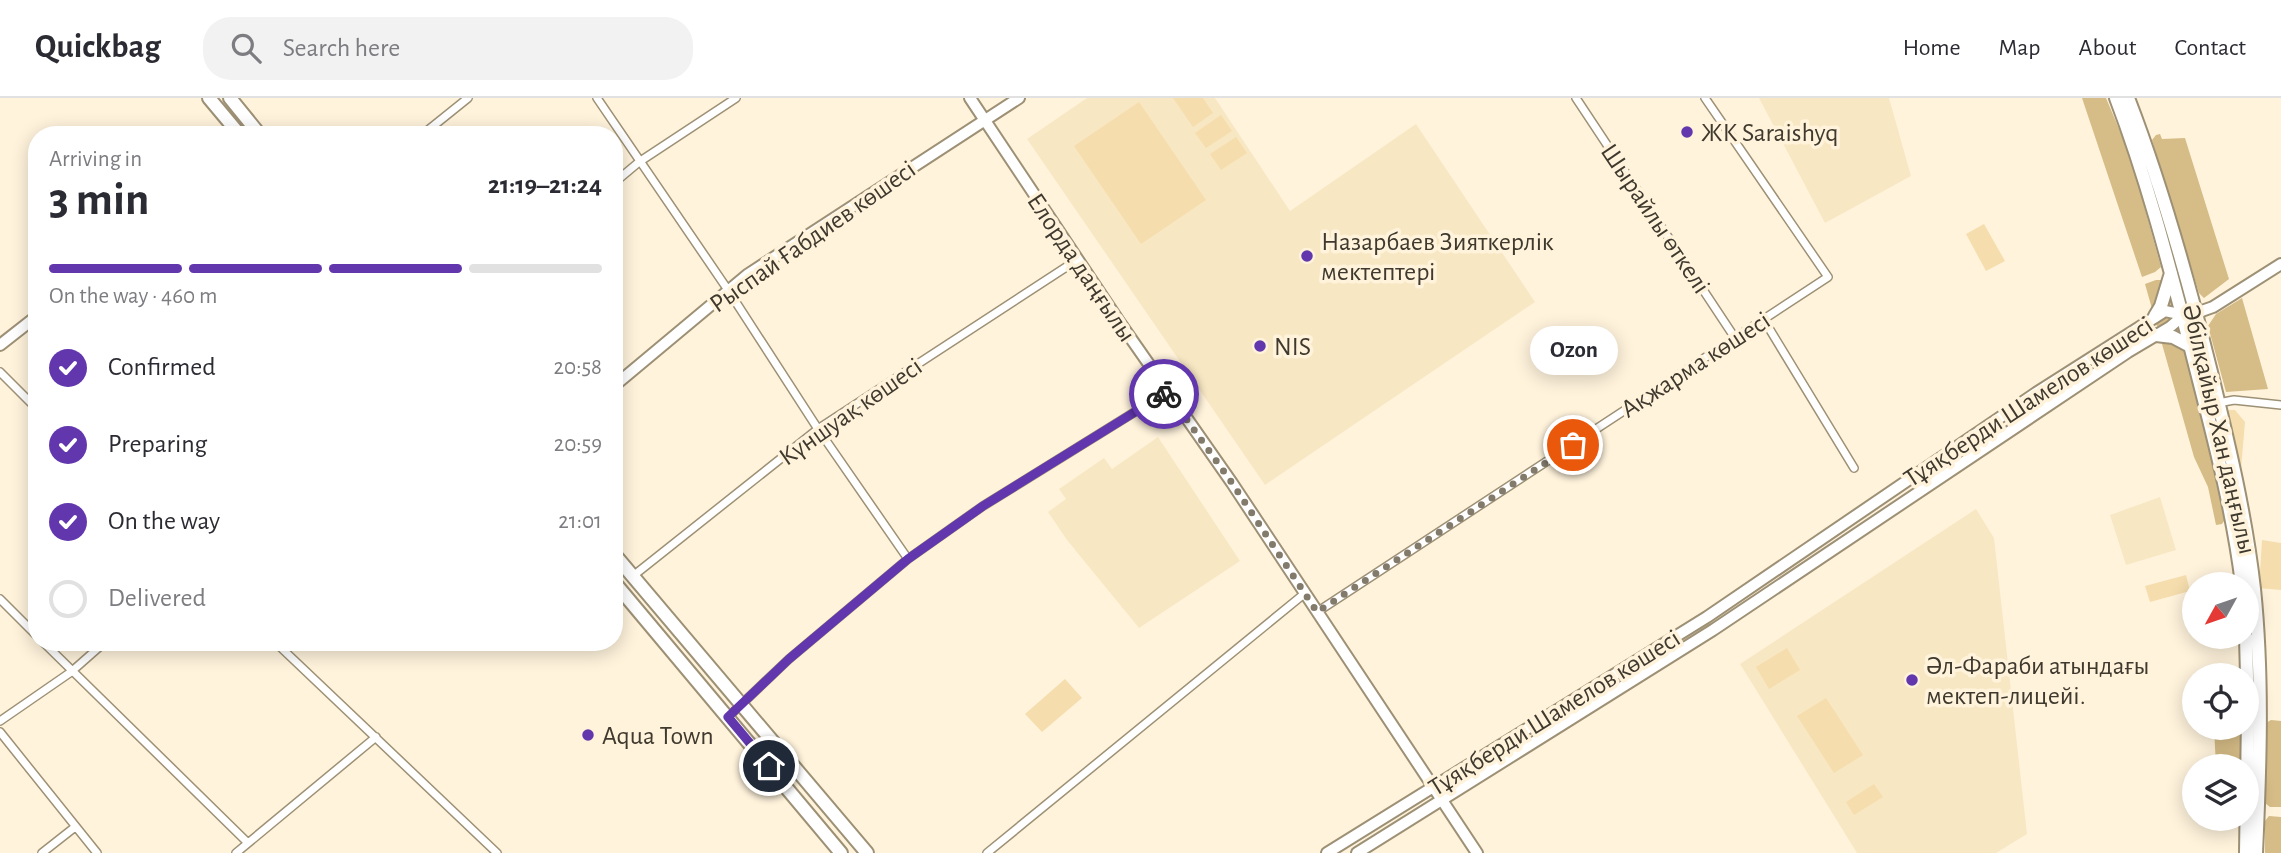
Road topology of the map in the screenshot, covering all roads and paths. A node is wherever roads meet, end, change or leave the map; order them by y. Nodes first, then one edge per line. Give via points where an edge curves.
1 (230, 98) edge
2 (468, 98) edge
3 (597, 98) edge
4 (736, 98) edge
5 (970, 98) edge
6 (1019, 98) edge
7 (1576, 98) edge
8 (1705, 98) edge
9 (2116, 98) edge
10 (2128, 98) edge
11 (214, 100) edge
12 (985, 120) junction
13 (233, 126) edge
14 (253, 126) edge
15 (433, 126) edge
16 (615, 126) edge
17 (623, 138) edge
18 (639, 162) junction
19 (623, 175) edge
20 (1077, 260) junction
21 (2281, 264) edge
22 (2171, 273) junction
23 (728, 290) junction
24 (2190, 314) junction
25 (2155, 316) junction
26 (1764, 320) junction
27 (28, 323) edge
28 (2156, 335) junction
29 (1735, 338) junction
30 (0, 345) edge
31 (2190, 346) junction
32 (0, 372) edge
33 (623, 378) edge
34 (1167, 392) junction
35 (28, 400) edge
36 (2218, 403) junction
37 (2281, 405) edge
38 (818, 429) junction
39 (1854, 468) dead end
40 (1848, 520) junction
41 (1857, 533) junction
42 (908, 559) junction
43 (623, 564) edge
44 (2240, 572) edge
45 (633, 576) junction
46 (623, 593) edge
47 (1304, 594) junction
48 (0, 599) edge
49 (1317, 612) junction
50 (28, 627) edge
51 (2246, 649) edge
52 (51, 651) edge
53 (95, 651) edge
54 (285, 651) edge
55 (71, 672) junction
56 (742, 703) junction
57 (728, 717) junction
58 (0, 721) edge
59 (0, 732) edge
60 (376, 737) junction
61 (1434, 786) junction
62 (1443, 799) junction
63 (75, 827) junction
64 (248, 844) junction
65 (43, 853) edge
66 (97, 853) edge
67 (236, 853) edge
68 (498, 853) edge
69 (841, 853) edge
70 (867, 853) edge
71 (987, 853) edge
72 (1327, 853) edge
73 (1357, 853) edge
74 (1477, 853) edge
75 (2246, 853) edge
76 (2256, 853) edge

1 - 14 main road
2 - 15 street
3 - 16 street
4 - 18 street
5 - 12 street, Елорда даңғылы
6 - 12 street, Рыспай Ғабдиев көшесі
7 - 29 street, Шырайлы өткелі
8 - 26 street, Ақжарма көшесі via 1828,277
9 - 22 main road, Әбілқайыр Хан даңғылы
10 - 24 main road, Әбілқайыр Хан даңғылы via 2142,134
11 - 13 main road
12 - 20 street, Елорда даңғылы
12 - 23 street, Рыспай Ғабдиев көшесі
17 - 18 street
18 - 19 street
18 - 23 street
20 - 34 street, Елорда даңғылы
20 - 38 street, Күншуақ көшесі
21 - 24 street via 2213,307
22 - 24 main road, Әбілқайыр Хан даңғылы
22 - 25 main road
23 - 33 street, Рыспай Ғабдиев көшесі
23 - 38 street
24 - 25 street, Тұяқберди Шамелов көшесі via 2165,311
24 - 28 street, Тұяқберди Шамелов көшесі
24 - 31 main road, Әбілқайыр Хан даңғылы
24 - 36 main road, Әбілқайыр Хан даңғылы
25 - 40 street, Тұяқберди Шамелов көшесі
26 - 29 street, Ақжарма көшесі
26 - 39 street
27 - 30 street
28 - 31 main road
28 - 41 street, Тұяқберди Шамелов көшесі
29 - 49 street, Ақжарма көшесі
31 - 44 main road, Әбілқайыр Хан даңғылы via 2223,471
32 - 35 street
34 - 42 street via 983,506
34 - 47 street, Елорда даңғылы
36 - 37 street via 2234,400
36 - 76 main road, Әбілқайыр Хан даңғылы via 2254,590 2259,655
38 - 42 street
38 - 45 street, Күншуақ көшесі
40 - 41 street
40 - 61 street, Тұяқберди Шамелов көшесі via 1707,618
41 - 62 street, Тұяқберди Шамелов көшесі via 1713,630
42 - 56 street
43 - 45 main road
45 - 56 main road
46 - 57 main road
47 - 49 street, Елорда даңғылы
47 - 71 street
48 - 50 street
49 - 61 street, Елорда даңғылы
51 - 75 main road
52 - 55 street
53 - 55 street
54 - 60 street
55 - 58 street
55 - 64 street
56 - 57 street
56 - 70 main road
57 - 69 main road
59 - 63 street
60 - 64 street
60 - 68 street
61 - 62 street, Елорда даңғылы
61 - 72 street, Тұяқберди Шамелов көшесі
62 - 73 street, Тұяқберди Шамелов көшесі
62 - 74 street, Елорда даңғылы
63 - 65 street
63 - 66 street
64 - 67 street

